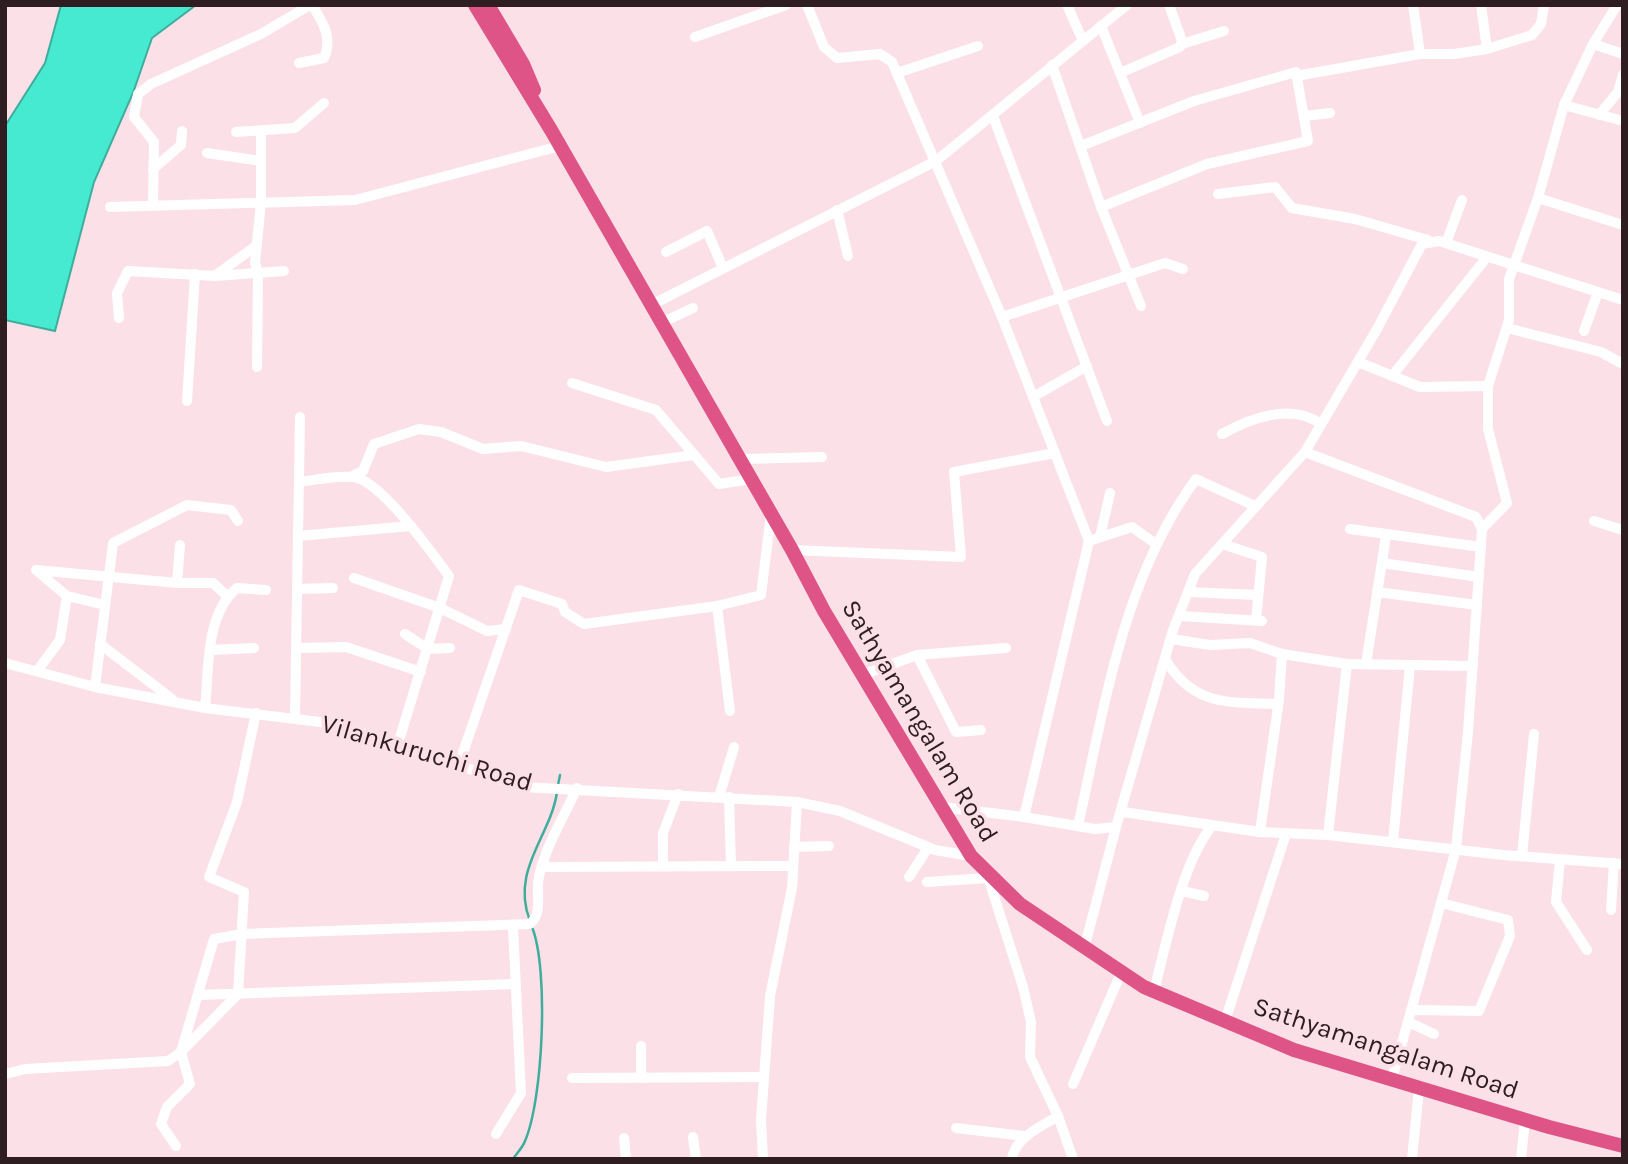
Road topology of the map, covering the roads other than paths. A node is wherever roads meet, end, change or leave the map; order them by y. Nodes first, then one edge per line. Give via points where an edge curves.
1 (311, 5) edge
2 (475, 5) edge
3 (488, 5) edge
4 (786, 5) edge
5 (807, 5) edge
6 (1067, 5) edge
7 (1127, 5) edge
8 (1169, 5) edge
9 (1413, 5) edge
10 (1481, 5) edge
11 (1544, 5) edge
12 (1616, 5) edge
13 (1101, 26) junction
14 (1224, 31) dead end
15 (695, 37) dead end
16 (1083, 41) junction
17 (1182, 44) junction
18 (1593, 44) junction
19 (978, 46) dead end
20 (1487, 49) junction
21 (1420, 54) junction
22 (1623, 54) edge
23 (299, 63) dead end
24 (1052, 65) junction
25 (897, 73) junction
26 (1120, 73) junction
27 (1623, 75) edge
28 (1296, 76) junction
29 (324, 103) dead end
30 (1564, 106) junction
31 (1329, 113) dead end
32 (1599, 115) junction
33 (993, 116) junction
34 (1304, 116) junction
35 (1623, 121) edge
36 (1140, 122) junction
37 (551, 130) junction
38 (182, 131) dead end
39 (236, 132) dead end
40 (261, 132) junction
41 (560, 146) junction
42 (1081, 146) junction
43 (207, 153) dead end
44 (261, 161) junction
45 (936, 161) junction
46 (153, 169) junction
47 (1218, 194) dead end
48 (1538, 198) junction
49 (1462, 200) dead end
50 (261, 202) junction
51 (153, 205) junction
52 (1101, 206) junction
53 (110, 207) dead end
54 (837, 210) junction
55 (1623, 225) edge
56 (1428, 240) junction
57 (1446, 243) junction
58 (256, 246) junction
59 (666, 252) dead end
60 (848, 256) dead end
61 (1487, 257) junction
62 (1513, 266) junction
63 (723, 268) junction
64 (1183, 269) dead end
65 (285, 271) dead end
66 (258, 273) junction
67 (195, 274) junction
68 (215, 276) junction
69 (1128, 276) junction
70 (1598, 292) junction
71 (1062, 298) junction
72 (1623, 300) edge
73 (651, 304) junction
74 (1141, 306) dead end
75 (693, 308) dead end
76 (1002, 317) junction
77 (119, 318) dead end
78 (661, 323) junction
79 (1507, 328) junction
80 (1584, 331) dead end
81 (1358, 362) junction
82 (1623, 364) edge
83 (1087, 366) junction
84 (257, 367) dead end
85 (1392, 376) junction
86 (572, 383) dead end
87 (1488, 386) junction
88 (1033, 397) junction
89 (187, 401) dead end
90 (300, 417) dead end
91 (1107, 421) dead end
92 (1321, 424) junction
93 (1222, 434) dead end
94 (1305, 452) junction
95 (1055, 453) junction
96 (694, 455) junction
97 (821, 457) dead end
98 (740, 459) junction
99 (352, 477) junction
100 (751, 479) junction
101 (299, 482) junction
102 (1110, 493) dead end
103 (1255, 506) junction
104 (771, 513) junction
105 (238, 521) dead end
106 (1594, 521) dead end
107 (411, 526) junction
108 (1350, 529) dead end
109 (1482, 529) junction
110 (1623, 530) edge
111 (298, 536) junction
112 (1386, 536) junction
113 (1100, 537) junction
114 (1089, 541) junction
115 (1156, 544) junction
116 (1222, 544) junction
117 (180, 545) dead end
118 (1480, 547) junction
119 (792, 550) junction
120 (1382, 564) junction
121 (108, 577) junction
122 (1479, 577) junction
123 (354, 578) dead end
124 (177, 583) junction
125 (333, 588) dead end
126 (266, 590) dead end
127 (297, 590) junction
128 (1188, 592) junction
129 (1377, 592) junction
130 (1258, 595) junction
131 (66, 596) junction
132 (227, 596) junction
133 (1477, 605) junction
134 (105, 606) junction
135 (717, 606) junction
136 (440, 608) junction
137 (1180, 616) junction
138 (506, 629) junction
139 (405, 634) dead end
140 (1171, 639) junction
141 (100, 644) junction
142 (254, 648) dead end
143 (296, 648) junction
144 (450, 648) dead end
145 (1006, 648) dead end
146 (428, 649) junction
147 (211, 650) junction
148 (1282, 654) junction
149 (917, 655) junction
150 (1165, 659) junction
151 (5, 663) edge
152 (1347, 664) junction
153 (1366, 664) junction
154 (1410, 666) junction
155 (1473, 666) junction
156 (37, 671) junction
157 (421, 672) junction
158 (862, 675) junction
159 (95, 687) junction
160 (175, 702) junction
161 (1278, 705) junction
162 (205, 708) junction
163 (730, 711) dead end
164 (256, 713) junction
165 (295, 716) junction
166 (982, 730) dead end
167 (1534, 734) dead end
168 (398, 744) junction
169 (734, 747) dead end
170 (459, 764) junction
171 (578, 788) junction
172 (678, 794) junction
173 (724, 797) junction
174 (797, 802) junction
175 (941, 807) junction
176 (1122, 811) junction
177 (1024, 817) junction
178 (1078, 826) junction
179 (1212, 826) junction
180 (1116, 827) junction
181 (1260, 832) junction
182 (1286, 834) junction
183 (1328, 835) junction
184 (1393, 841) junction
185 (829, 846) dead end
186 (794, 847) junction
187 (928, 848) junction
188 (1456, 849) junction
189 (971, 856) junction
190 (1522, 856) junction
191 (1560, 860) junction
192 (1618, 864) edge
193 (663, 866) junction
194 (731, 866) junction
195 (793, 866) junction
196 (543, 867) junction
197 (987, 875) junction
198 (909, 877) dead end
199 (928, 882) dead end
200 (1182, 891) junction
201 (1204, 896) dead end
202 (1441, 903) junction
203 (1611, 910) dead end
204 (513, 927) junction
205 (242, 934) junction
206 (1084, 949) junction
207 (1587, 950) dead end
208 (1121, 973) junction
209 (514, 984) junction
210 (1154, 991) junction
211 (238, 994) junction
212 (198, 995) junction
213 (1411, 1010) junction
214 (1226, 1021) junction
215 (1408, 1022) junction
216 (1434, 1034) dead end
217 (641, 1046) dead end
218 (181, 1052) junction
219 (5, 1074) edge
220 (764, 1077) junction
221 (572, 1078) dead end
222 (641, 1078) junction
223 (1392, 1079) junction
224 (1073, 1084) dead end
225 (1419, 1088) junction
226 (1058, 1116) junction
227 (1525, 1120) junction
228 (956, 1128) dead end
229 (496, 1133) dead end
230 (1025, 1136) junction
231 (694, 1137) dead end
232 (624, 1138) dead end
233 (176, 1146) dead end
234 (1623, 1146) edge
235 (626, 1159) edge
236 (696, 1159) edge
237 (763, 1159) edge
238 (1012, 1159) edge
239 (1073, 1159) edge
240 (1412, 1159) edge
241 (1521, 1159) edge

1 - 23 street via 326,26 328,50 324,58
1 - 46 street via 138,94 134,117 154,142
2 - 37 highway, Sathyamangalam Road
3 - 37 highway, Sathyamangalam Road via 523,64
4 - 15 street
5 - 25 street via 824,47 837,58 880,54 892,62
6 - 16 street
7 - 13 street
8 - 17 street
9 - 21 street
10 - 20 street
11 - 20 street via 1541,24 1532,34
12 - 18 street
13 - 16 street
13 - 26 street
14 - 17 street
16 - 24 street
17 - 26 street
18 - 22 street
18 - 30 street
19 - 25 street
20 - 21 street
21 - 28 street
24 - 33 street
24 - 42 street
25 - 45 street
26 - 36 street
27 - 32 street via 1618,92
28 - 34 street
28 - 36 street via 1296,72 1194,101
29 - 40 street via 295,128
30 - 32 street
30 - 48 street
31 - 34 street
32 - 35 street
33 - 45 street
33 - 71 street
34 - 52 street via 1308,141 1207,164
36 - 42 street
37 - 41 highway, Sathyamangalam Road
38 - 46 street via 181,145
39 - 40 street
40 - 44 street
41 - 50 street via 355,200
41 - 73 highway, Sathyamangalam Road
42 - 52 street
43 - 44 street
44 - 50 street
45 - 54 street
45 - 76 street
46 - 51 street
47 - 56 street via 1275,187 1292,208 1355,219
48 - 55 street
48 - 62 street
49 - 57 street
50 - 51 street
50 - 58 street
51 - 53 street
52 - 69 street
54 - 60 street
54 - 63 street
56 - 57 street
56 - 81 street via 1409,266
57 - 61 street
58 - 66 street
58 - 68 street
59 - 63 street via 706,231
61 - 62 street
61 - 85 street
62 - 70 street
62 - 79 street via 1508,279
63 - 73 street
64 - 69 street via 1165,263
65 - 66 street
66 - 68 street
66 - 84 street
67 - 68 street
67 - 77 street via 128,271 117,293
67 - 89 street
69 - 71 street
69 - 74 street
70 - 72 street
70 - 80 street
71 - 76 street
71 - 83 street
73 - 78 highway, Sathyamangalam Road
75 - 78 street
76 - 88 street
78 - 98 highway, Sathyamangalam Road
79 - 82 street via 1601,352
79 - 87 street
81 - 85 street
81 - 92 street
83 - 88 street
83 - 91 street
85 - 87 street via 1420,387
86 - 96 street via 656,410
87 - 109 street via 1488,429 1507,503
88 - 95 street
90 - 101 street
92 - 93 street via 1308,415 1255,416
92 - 94 street
94 - 103 street
94 - 109 street via 1476,517
95 - 114 street
95 - 119 street via 954,472 961,557
96 - 99 street via 606,467 521,446 483,449 441,432 419,429 374,444 363,471
96 - 100 street via 719,484
97 - 98 street
98 - 100 highway, Sathyamangalam Road
99 - 101 street
99 - 107 street via 366,480
100 - 104 highway, Sathyamangalam Road
101 - 111 street
102 - 113 street
103 - 115 street via 1196,479
103 - 116 street
104 - 119 highway, Sathyamangalam Road
104 - 135 street via 761,595
105 - 121 street via 230,510 187,505 113,543
106 - 110 street
107 - 111 street
107 - 136 street via 449,576
108 - 112 street
109 - 118 street
111 - 127 street
112 - 118 street
112 - 120 street
113 - 114 street
113 - 115 street via 1132,527
114 - 177 street
115 - 178 street via 1115,660
116 - 128 street via 1195,574
116 - 130 street via 1262,557
117 - 124 street
118 - 122 street
119 - 158 highway, Sathyamangalam Road
120 - 122 street
120 - 129 street
121 - 124 street
121 - 131 street via 36,570
121 - 134 street
122 - 133 street
123 - 136 street
124 - 132 street via 213,583
125 - 127 street
126 - 132 street via 237,588
127 - 143 street
128 - 130 street
128 - 137 street
129 - 133 street
129 - 153 street
130 - 137 street via 1259,620
131 - 134 street
131 - 156 street via 60,640
132 - 147 street via 214,623
133 - 155 street
134 - 141 street
135 - 138 street via 584,624 565,612 562,604 519,590
135 - 163 street
136 - 138 street via 487,631
136 - 146 street
137 - 140 street
138 - 170 street
139 - 146 street
140 - 148 street via 1210,646 1250,643
140 - 150 street
141 - 159 street
141 - 160 street
142 - 147 street
143 - 157 street via 346,647
143 - 165 street
144 - 146 street
145 - 149 street
146 - 157 street
147 - 162 street
148 - 152 street
148 - 161 street
149 - 158 street
149 - 166 street via 956,732
150 - 161 street via 1178,681 1213,702
150 - 176 street
151 - 156 street, Vilankuruchi Road
152 - 153 street
152 - 183 street
153 - 154 street
154 - 155 street
154 - 184 street
155 - 188 street
156 - 159 street, Vilankuruchi Road
157 - 168 street
158 - 175 highway, Sathyamangalam Road
159 - 160 street, Vilankuruchi Road
160 - 162 street, Vilankuruchi Road
161 - 181 street
162 - 164 street, Vilankuruchi Road
164 - 165 street, Vilankuruchi Road
164 - 205 street via 237,802 209,877 244,892
165 - 168 street, Vilankuruchi Road
167 - 190 street
168 - 170 street, Vilankuruchi Road
169 - 173 street
170 - 171 street, Vilankuruchi Road via 523,787
171 - 172 street, Vilankuruchi Road
171 - 196 street
172 - 173 street, Vilankuruchi Road
172 - 193 street via 663,833
173 - 174 street, Vilankuruchi Road
173 - 194 street
174 - 186 street
174 - 187 street, Vilankuruchi Road via 840,811
175 - 177 street
175 - 189 highway, Sathyamangalam Road
176 - 179 street
176 - 180 street
177 - 178 street
178 - 180 street
179 - 181 street
179 - 200 street
180 - 206 street
181 - 182 street
182 - 183 street
182 - 214 street
183 - 184 street
184 - 188 street
185 - 186 street
186 - 195 street
187 - 189 street, Vilankuruchi Road
187 - 198 street
188 - 190 street
188 - 202 street
189 - 197 highway, Sathyamangalam Road
190 - 191 street
191 - 192 street
191 - 207 street via 1556,902
192 - 203 street
193 - 194 street
193 - 196 street
194 - 195 street
195 - 220 street via 771,996
196 - 204 street via 532,922
197 - 199 street
197 - 206 highway, Sathyamangalam Road
197 - 226 street via 1023,988 1031,1022 1030,1057
200 - 201 street
200 - 210 street
202 - 213 street
202 - 213 street via 1508,920 1510,936 1479,1012
204 - 205 street
204 - 209 street
205 - 211 street
205 - 212 street via 214,939
206 - 208 highway, Sathyamangalam Road
208 - 210 highway, Sathyamangalam Road
208 - 224 street
209 - 211 street
209 - 229 street via 521,1093
210 - 214 highway, Sathyamangalam Road
211 - 212 street
211 - 218 street
212 - 218 street
213 - 215 street
214 - 223 highway, Sathyamangalam Road via 1294,1050
215 - 216 street
215 - 223 street
217 - 222 street
218 - 219 street via 168,1061
218 - 233 street via 190,1084 167,1107 161,1124
220 - 222 street
220 - 237 street
221 - 222 street
223 - 225 highway, Sathyamangalam Road
225 - 227 highway, Sathyamangalam Road
225 - 240 street
226 - 230 street
226 - 239 street
227 - 234 highway, Sathyamangalam Road
227 - 241 street
228 - 230 street
230 - 238 street via 1013,1149
231 - 236 street
232 - 235 street

